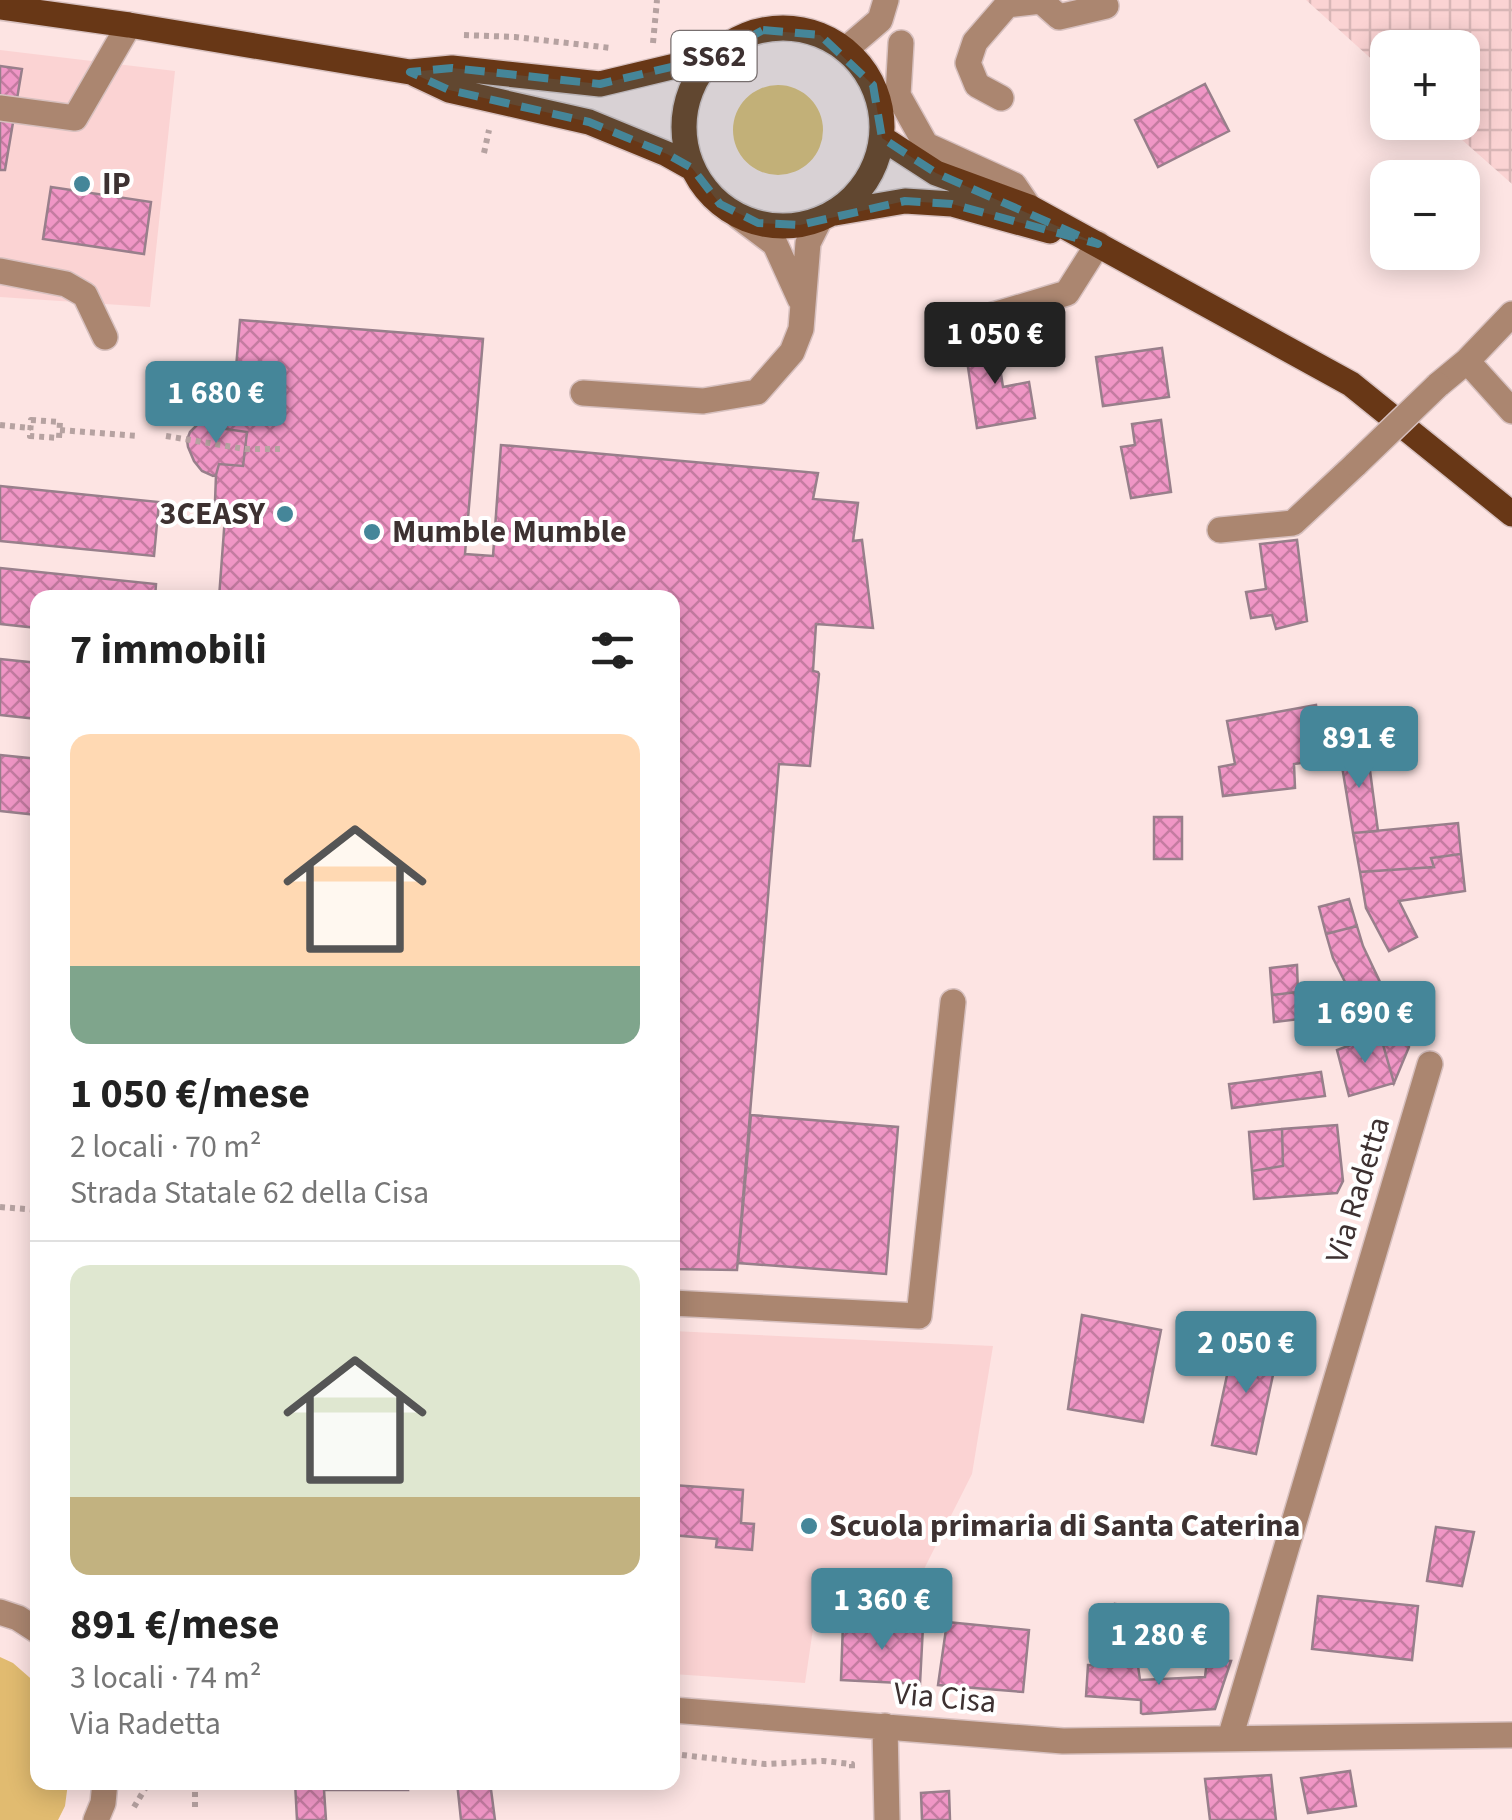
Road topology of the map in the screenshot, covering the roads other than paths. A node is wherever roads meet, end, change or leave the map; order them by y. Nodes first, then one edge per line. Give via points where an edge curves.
1 (886, 0) edge
2 (1100, 0) edge
3 (0, 7) edge
4 (129, 25) junction
5 (900, 42) dead end
6 (845, 50) junction
7 (713, 57) junction
8 (410, 72) junction
9 (1001, 98) dead end
10 (0, 108) edge
11 (882, 138) junction
12 (692, 168) junction
13 (1029, 207) junction
14 (738, 216) junction
15 (826, 216) junction
16 (1098, 244) junction
17 (0, 270) edge
18 (802, 304) junction
19 (1512, 314) edge
20 (980, 319) dead end
21 (105, 336) dead end
22 (1467, 361) junction
23 (584, 393) dead end
24 (1512, 411) edge
25 (1512, 514) edge
26 (1220, 530) dead end
27 (954, 1002) dead end
28 (1430, 1064) dead end
29 (680, 1303) edge
30 (0, 1612) edge
31 (30, 1625) edge
32 (680, 1711) edge
33 (885, 1726) junction
34 (1512, 1735) edge
35 (1230, 1738) junction
36 (888, 1820) edge

1 - 6 street via 880,20
2 - 9 street via 1106,6 1059,17 1040,1 1007,5 975,42 968,64 976,85
3 - 4 main road, SS62
4 - 8 main road, SS62
4 - 10 street via 75,118
5 - 13 street via 898,96 926,145 1014,185
6 - 7 main road, SS62 via 820,35 763,30
6 - 11 main road via 873,85
7 - 8 main road, SS62 via 600,84 452,68
7 - 12 main road, SS62 via 688,98 685,145
8 - 12 main road, SS62 via 450,90 589,122
11 - 13 main road via 936,172
11 - 15 main road via 867,180
12 - 14 main road, SS62
13 - 16 main road
14 - 15 main road via 778,226
14 - 18 street via 775,244
15 - 16 main road via 905,201 952,204
15 - 18 street via 808,242
16 - 20 street via 1067,292
16 - 25 main road via 1351,384
17 - 21 street via 66,284 85,295
18 - 23 street via 792,352 756,392 703,401
19 - 22 street
22 - 24 street
22 - 26 street, bridge via 1292,522
27 - 29 street via 919,1316
28 - 35 street, Via Radetta
30 - 31 street
32 - 33 street, Via Cisa
33 - 35 street, Via Cisa via 1064,1740
33 - 36 street
34 - 35 street, Via Cisa

